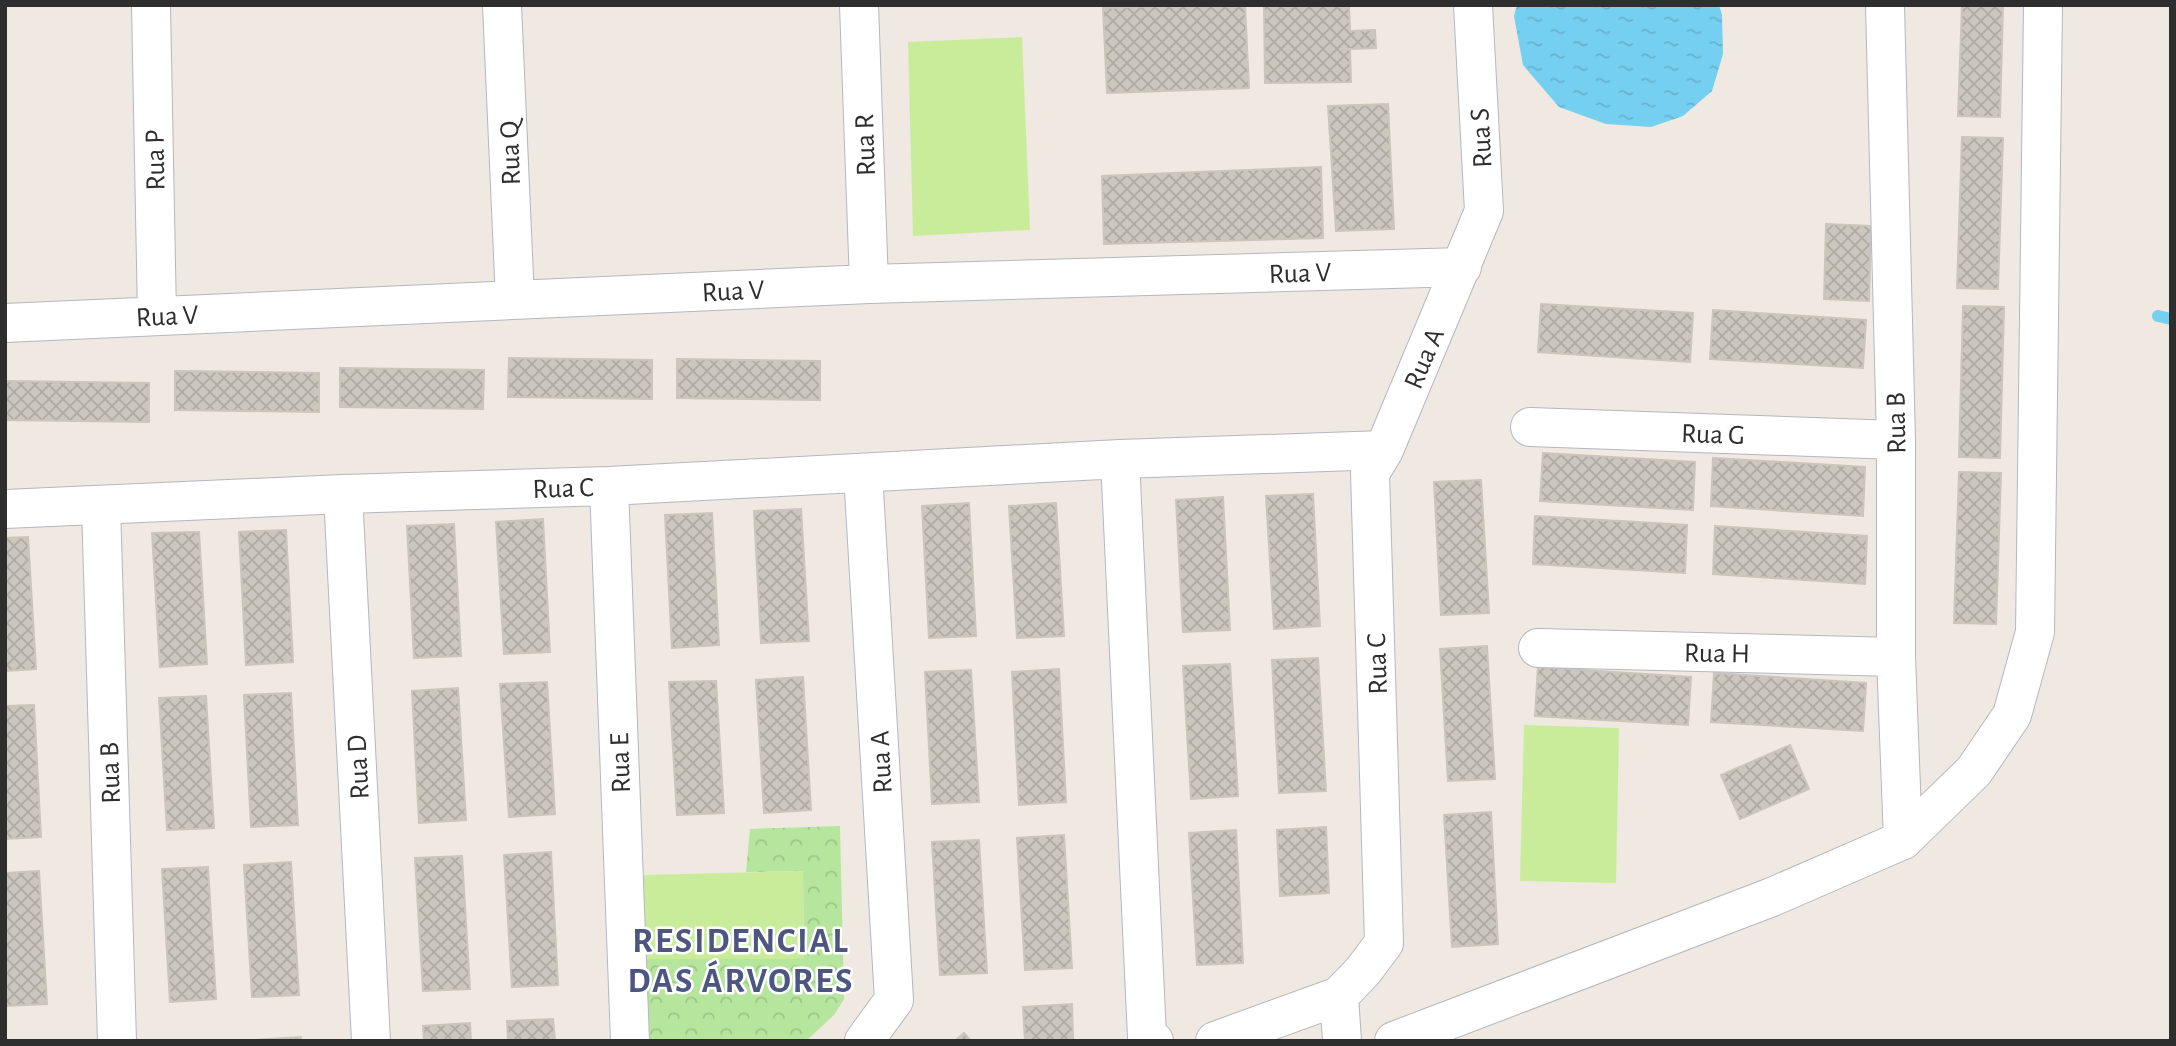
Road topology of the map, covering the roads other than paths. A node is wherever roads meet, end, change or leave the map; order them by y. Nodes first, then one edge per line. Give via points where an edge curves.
1 (151, 5) edge
2 (502, 5) edge
3 (859, 5) edge
4 (1472, 5) edge
5 (1885, 5) edge
6 (2043, 5) edge
7 (1462, 267) junction
8 (869, 284) junction
9 (515, 300) junction
10 (157, 316) junction
11 (5, 323) edge
12 (1530, 427) dead end
13 (1896, 440) junction
14 (1384, 450) junction
15 (1120, 459) junction
16 (863, 473) junction
17 (609, 485) junction
18 (343, 494) junction
19 (101, 505) junction
20 (5, 509) edge
21 (1538, 648) dead end
22 (1896, 657) junction
23 (1903, 840) junction
24 (1339, 996) junction
25 (117, 1041) edge
26 (371, 1041) edge
27 (629, 1041) edge
28 (864, 1041) edge
29 (1154, 1041) edge
30 (1215, 1041) edge
31 (1342, 1041) edge
32 (1394, 1041) edge

1 - 10 street, Rua P
2 - 9 street, Rua Q
3 - 8 street, Rua R
4 - 7 street, Rua S via 1484,211
5 - 13 street, Rua B
6 - 23 street via 2035,632 2012,715 1974,771
7 - 8 street, Rua V
7 - 14 street, Rua A
8 - 9 street, Rua V
9 - 10 street, Rua V
10 - 11 street, Rua V
12 - 13 street, Rua G
13 - 22 street, Rua B
14 - 15 street, Rua C
14 - 24 street, Rua C via 1370,473 1384,943
15 - 16 street, Rua C
15 - 29 street via 1147,1037
16 - 17 street, Rua C
16 - 28 street, Rua A via 894,1000
17 - 18 street, Rua C
17 - 27 street, Rua E
18 - 19 street, Rua C
18 - 26 street, Rua D
19 - 20 street, Rua C
19 - 25 street, Rua B
21 - 22 street, Rua H
22 - 23 street, Rua B
23 - 32 street via 1772,897
24 - 30 street, Rua C
24 - 31 street

